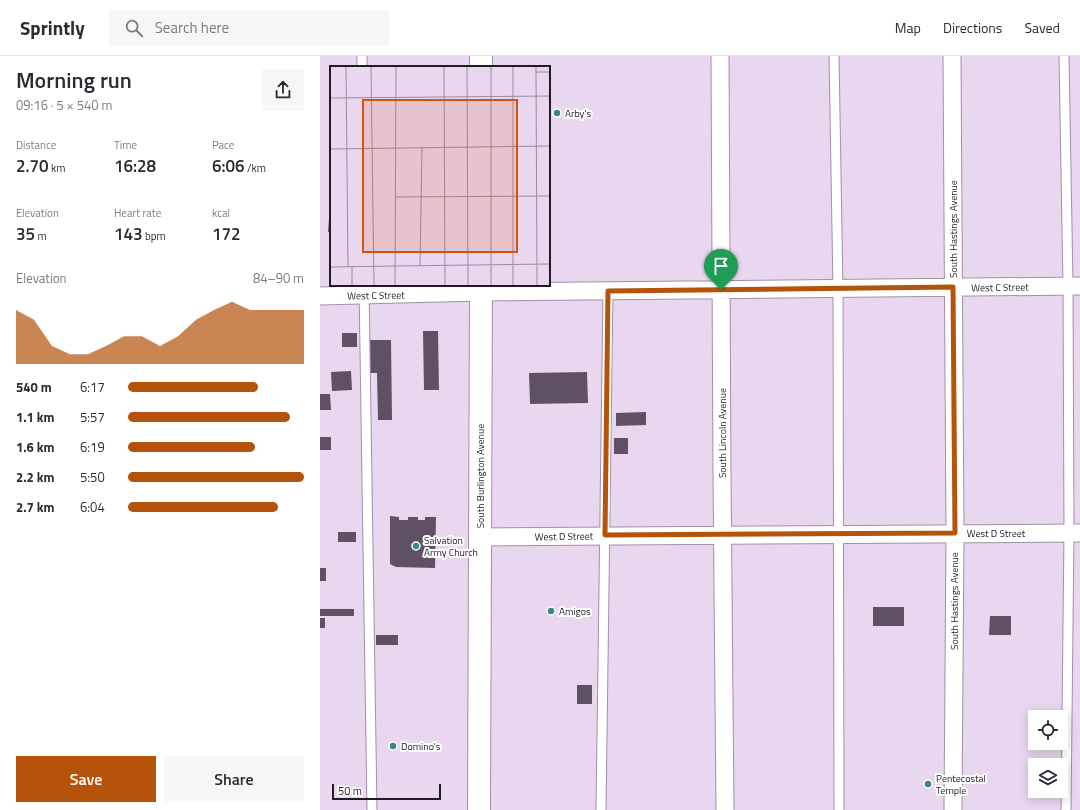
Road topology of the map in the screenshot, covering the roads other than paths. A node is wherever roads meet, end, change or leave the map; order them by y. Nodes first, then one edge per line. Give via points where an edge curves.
1 (720, 56) edge
2 (834, 56) edge
3 (952, 56) edge
4 (1064, 56) edge
5 (1074, 286) edge
6 (953, 287) junction
7 (838, 288) junction
8 (481, 289) edge
9 (364, 290) edge
10 (721, 290) junction
11 (608, 291) junction
12 (320, 296) edge
13 (840, 533) junction
14 (955, 533) junction
15 (1075, 533) edge
16 (723, 534) junction
17 (605, 535) junction
18 (480, 537) junction
19 (372, 810) edge
20 (479, 810) edge
21 (601, 810) edge
22 (725, 810) edge
23 (839, 810) edge
24 (952, 810) edge
25 (1066, 810) edge

1 - 10 street, South Lincoln Avenue
2 - 7 lane
3 - 6 street, South Hastings Avenue
4 - 5 lane
5 - 6 street, West C Street
5 - 15 lane
6 - 7 street, West C Street
6 - 14 street, South Hastings Avenue
7 - 10 street, West C Street
7 - 13 lane
8 - 9 street, West C Street
8 - 11 street, West C Street
8 - 18 highway, South Burlington Avenue
9 - 12 street, West C Street
9 - 19 lane
10 - 11 street, West C Street
10 - 16 street, South Lincoln Avenue
11 - 17 lane
13 - 14 street, West D Street
13 - 16 street, West D Street
13 - 23 lane
14 - 15 street, West D Street
14 - 24 street, South Hastings Avenue
15 - 25 lane
16 - 17 street, West D Street
16 - 22 street, South Lincoln Avenue
17 - 18 street, West D Street
17 - 21 lane
18 - 20 highway, South Burlington Avenue

